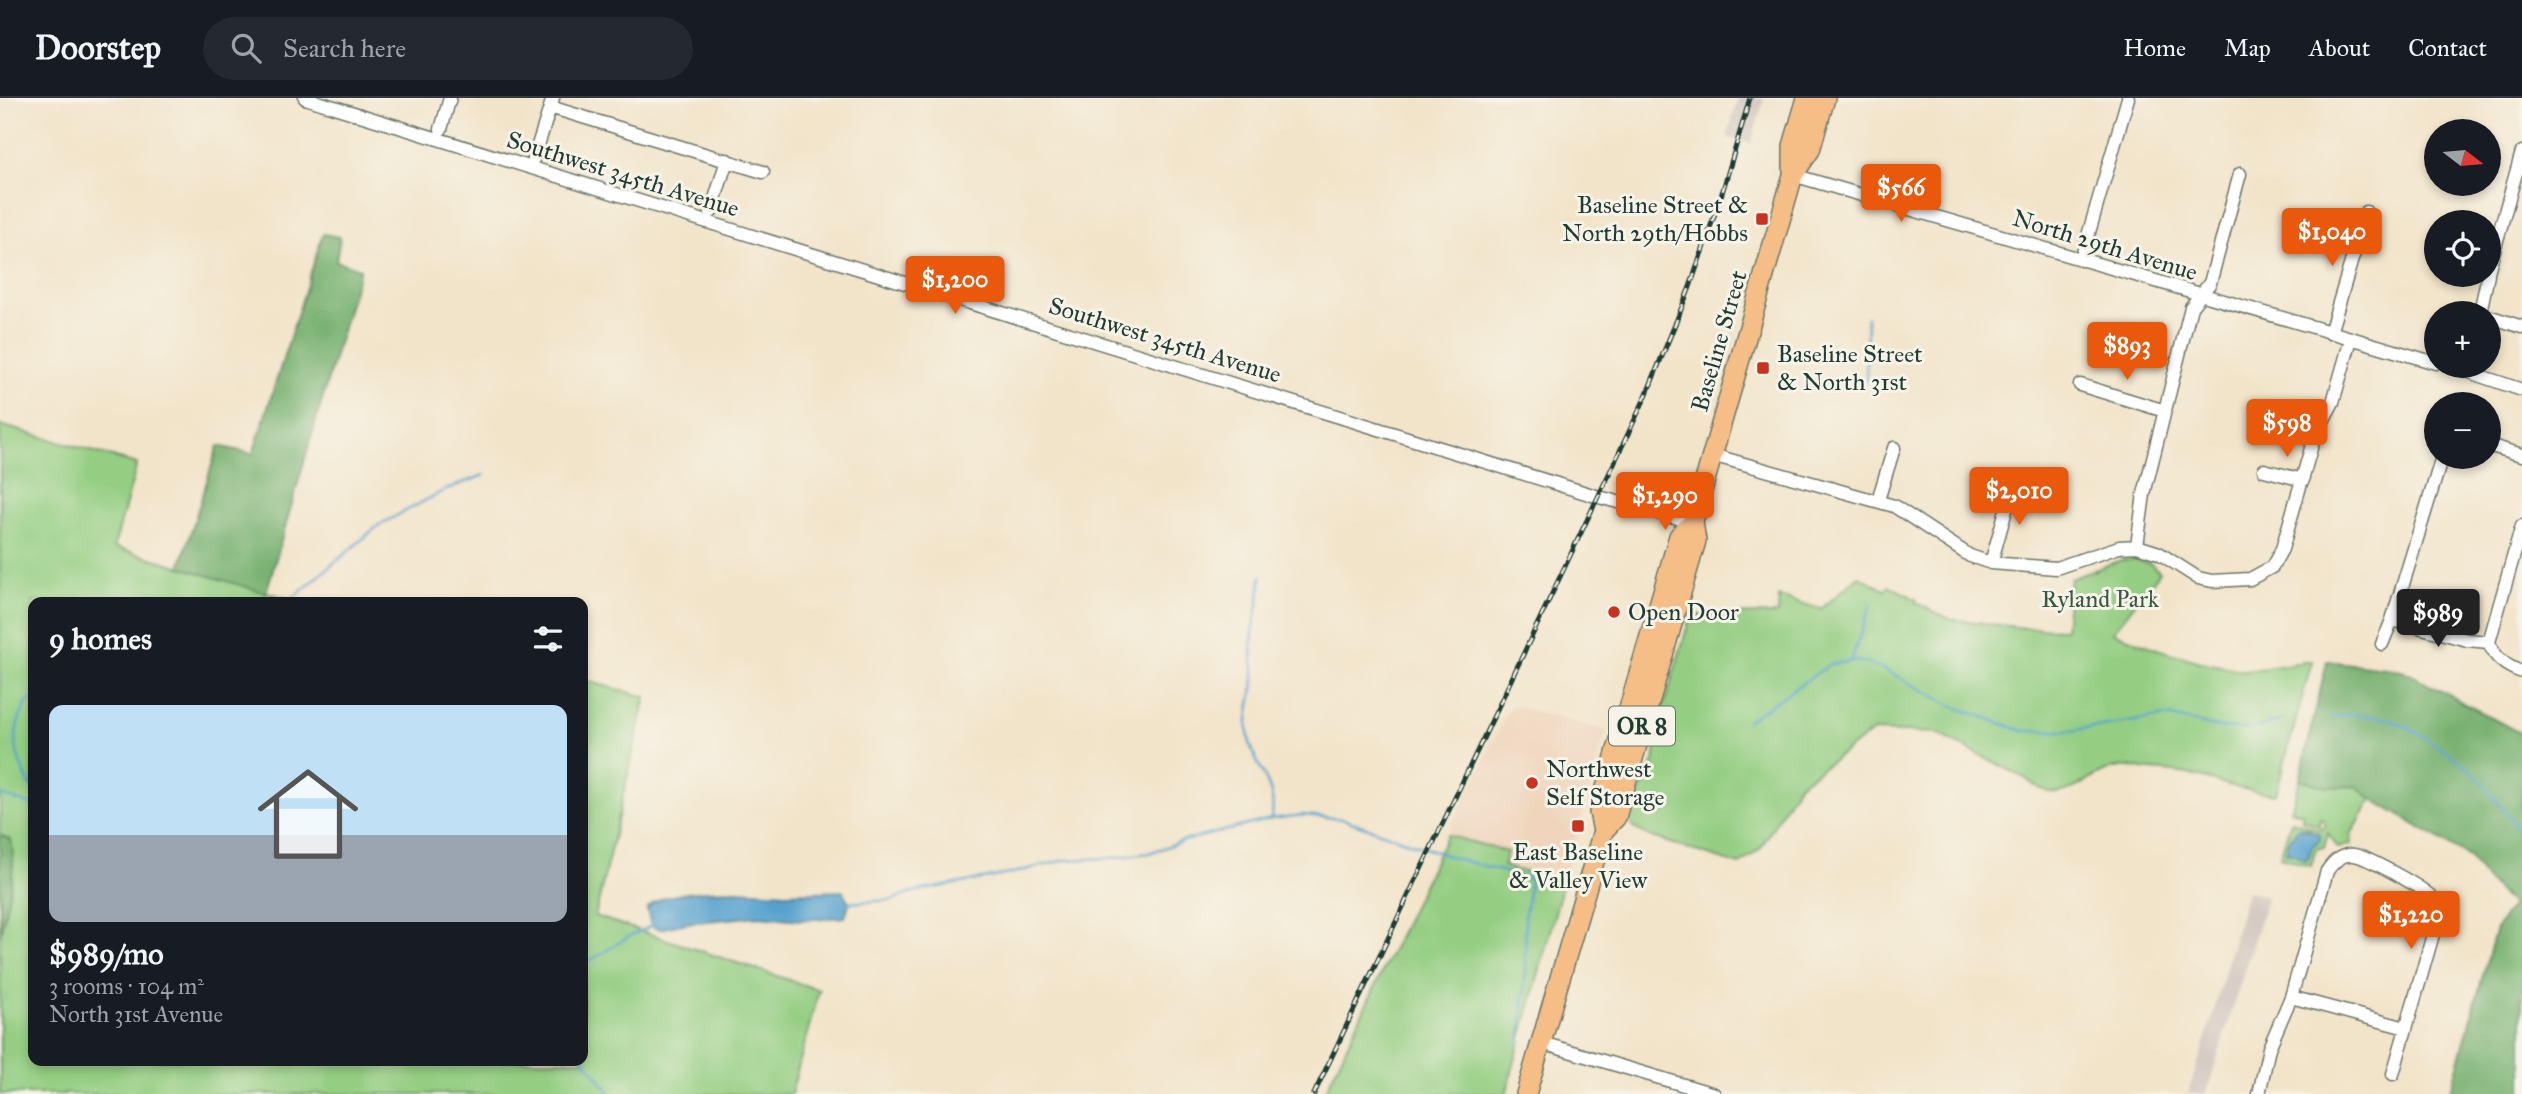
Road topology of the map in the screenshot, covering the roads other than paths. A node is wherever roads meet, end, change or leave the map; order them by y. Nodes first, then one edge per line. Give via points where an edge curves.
1 (305, 98) edge
2 (450, 98) edge
3 (1807, 98) edge
4 (1825, 98) edge
5 (2127, 98) edge
6 (551, 102) edge
7 (441, 129) dead end
8 (534, 158) dead end
9 (2521, 158) edge
10 (727, 160) junction
11 (763, 172) dead end
12 (2241, 174) dead end
13 (1793, 175) junction
14 (711, 212) dead end
15 (2366, 212) dead end
16 (2501, 228) edge
17 (2081, 260) junction
18 (2199, 295) junction
19 (2501, 320) edge
20 (2522, 327) edge
21 (2330, 333) junction
22 (2351, 339) junction
23 (2424, 360) edge
24 (2487, 378) edge
25 (2080, 385) dead end
26 (2522, 390) edge
27 (2165, 411) junction
28 (2501, 448) edge
29 (1894, 449) dead end
30 (1712, 455) junction
31 (2522, 455) edge
32 (2438, 469) edge
33 (2264, 470) dead end
34 (2303, 480) junction
35 (2014, 482) dead end
36 (1878, 500) junction
37 (1693, 522) junction
38 (2522, 526) edge
39 (2137, 546) junction
40 (1992, 563) junction
41 (2392, 620) junction
42 (2489, 642) junction
43 (2382, 644) dead end
44 (2522, 672) edge
45 (2291, 997) junction
46 (2406, 1028) junction
47 (1542, 1043) junction
48 (2393, 1074) dead end
49 (1527, 1094) edge
50 (1714, 1094) edge
51 (2259, 1094) edge

1 - 37 street, Southwest 345th Avenue via 1586,493
2 - 7 street
3 - 13 highway, Baseline Street / OR 8 via 1793,146
4 - 13 highway, Baseline Street / OR 8 via 1810,150
5 - 17 street
6 - 8 street
6 - 10 street
9 - 16 street
10 - 11 street
10 - 14 street
12 - 18 street via 2210,283
13 - 17 street, North 29th Avenue
13 - 30 highway, Baseline Street / OR 8
15 - 21 street
17 - 18 street, North 29th Avenue
18 - 21 street, North 29th Avenue
18 - 27 street via 2191,307
19 - 20 street
21 - 22 street, North 29th Avenue
22 - 23 street, North 29th Avenue
22 - 34 street
24 - 26 street
25 - 27 street
27 - 39 street via 2144,494
28 - 31 street
29 - 36 street
30 - 36 street
30 - 37 highway, Baseline Street / OR 8
32 - 41 street
33 - 34 street
34 - 39 street via 2282,549 2272,567 2250,579 2198,578 2159,553
35 - 40 street
36 - 40 street via 1970,555
37 - 47 highway, Baseline Street / OR 8 via 1696,541 1616,817 1603,831
38 - 42 street
39 - 40 street via 2119,547 2056,568
41 - 42 street
41 - 43 street
42 - 44 street via 2508,667
45 - 46 street
45 - 46 street via 2327,871 2346,855 2355,855 2423,890 2435,906 2436,924
45 - 51 street via 2269,1048
46 - 48 street
47 - 49 highway, OR 8
47 - 50 street

